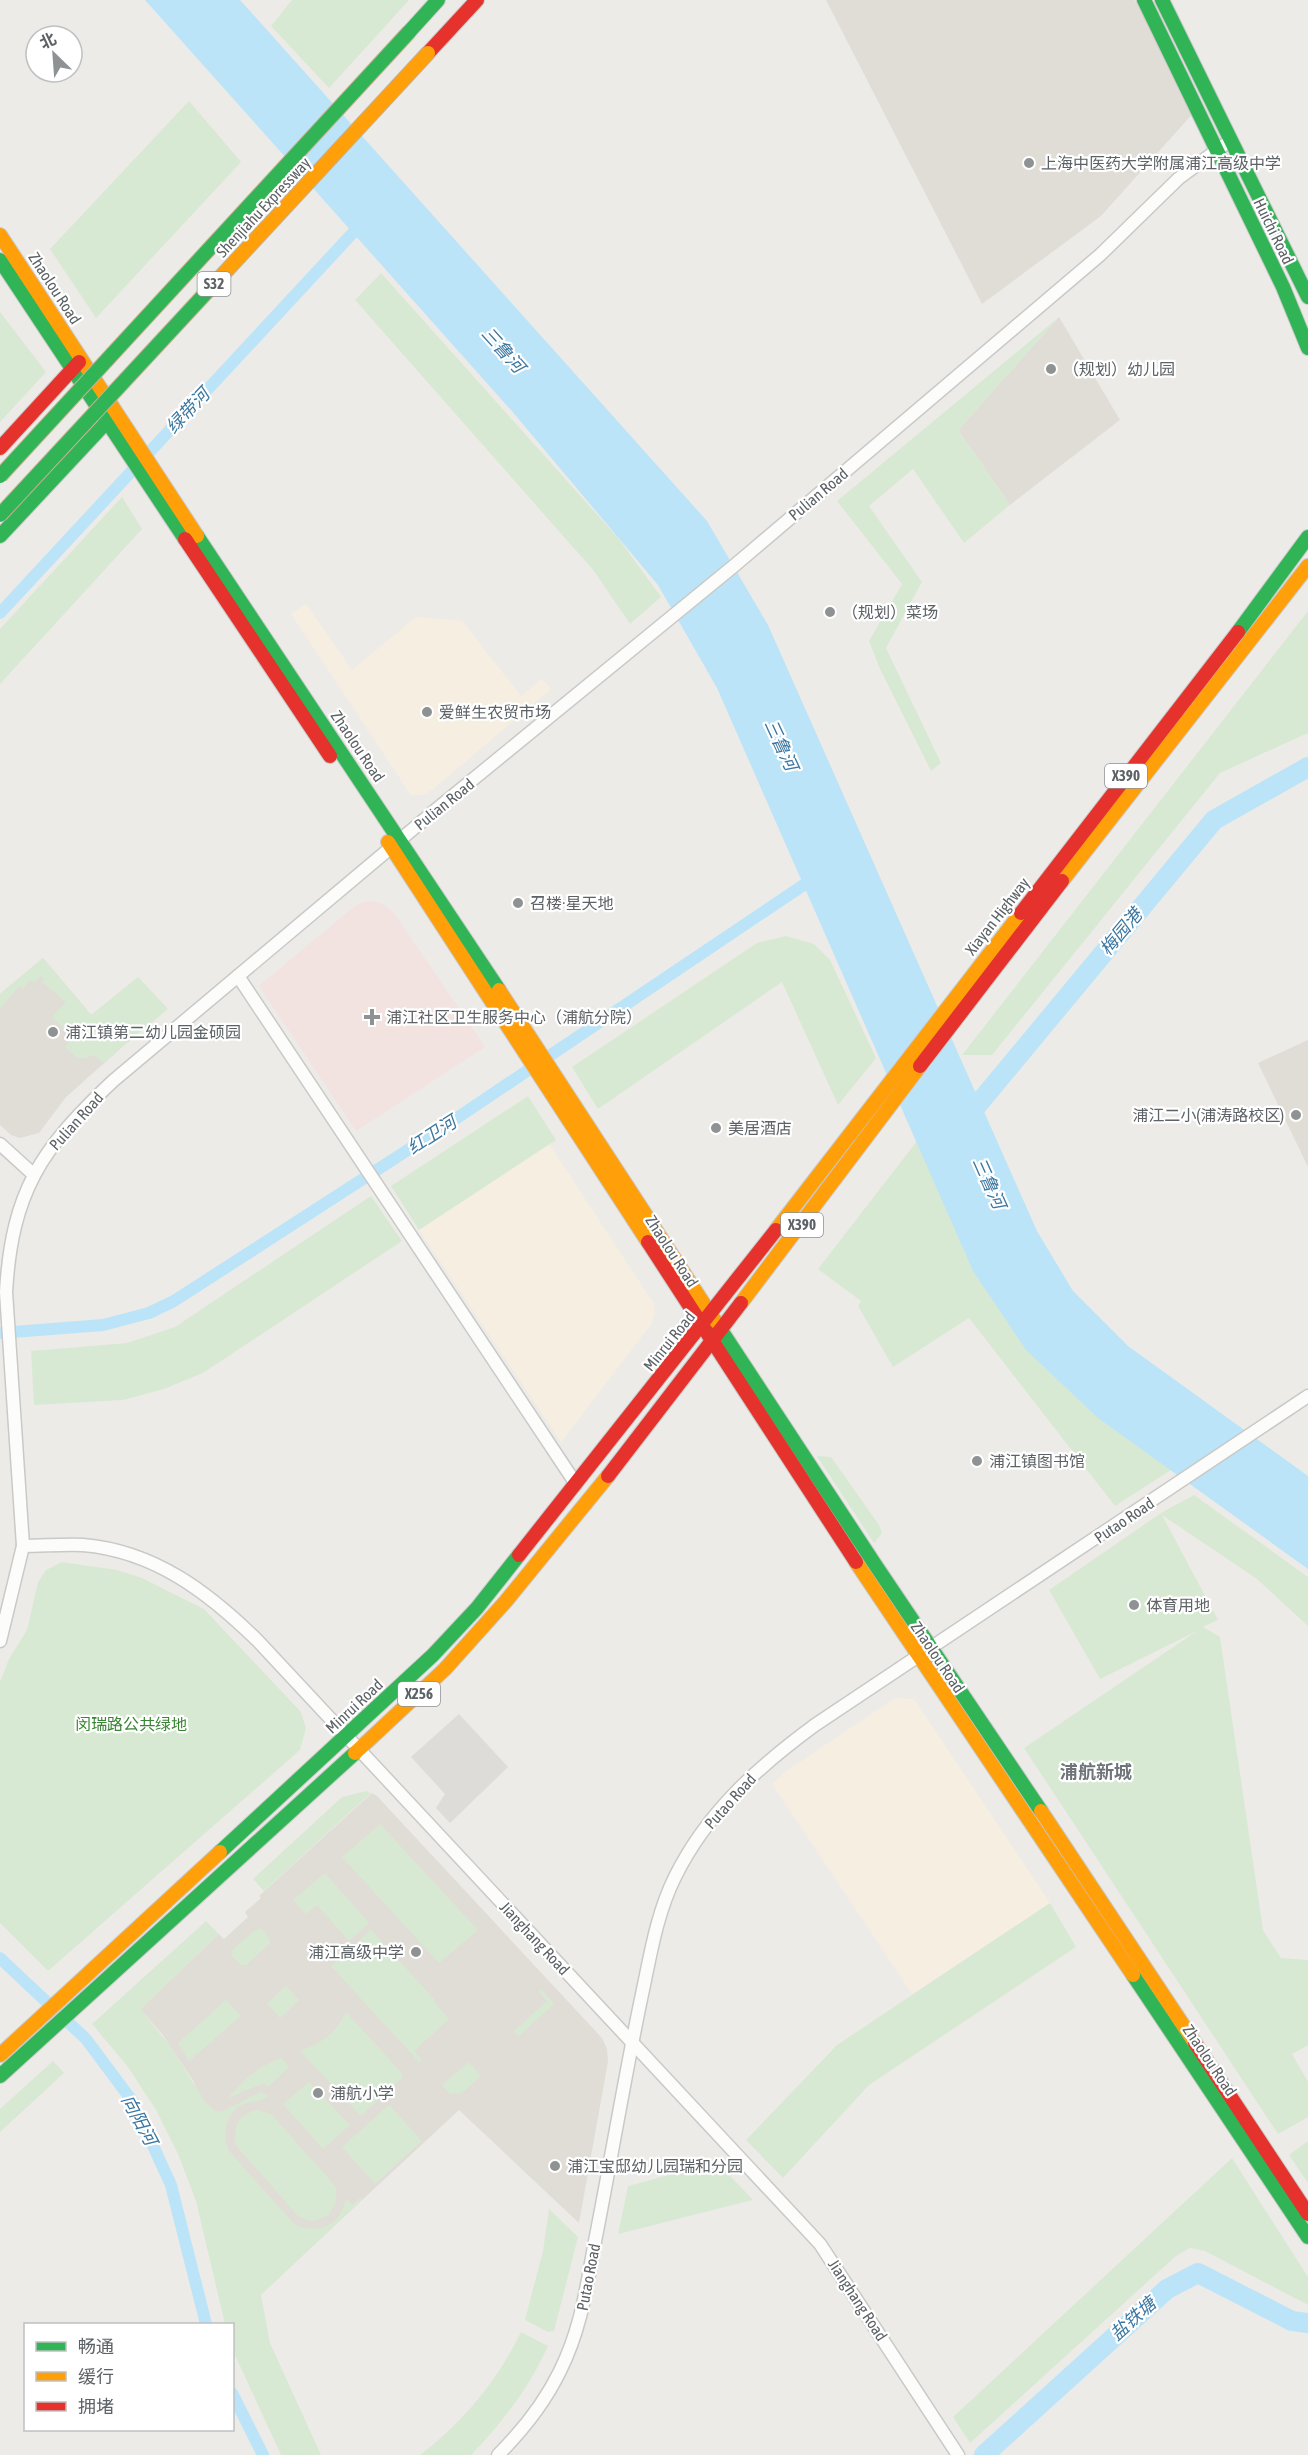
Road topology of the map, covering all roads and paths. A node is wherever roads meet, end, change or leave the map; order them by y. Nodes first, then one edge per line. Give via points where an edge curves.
1 (438, 0) edge
2 (477, 0) edge
3 (1144, 0) edge
4 (1162, 0) edge
5 (1231, 142) junction
6 (1215, 150) junction
7 (0, 235) edge
8 (0, 260) edge
9 (1308, 297) edge
10 (1308, 348) edge
11 (77, 364) junction
12 (111, 417) junction
13 (0, 448) edge
14 (0, 476) edge
15 (0, 515) edge
16 (0, 536) edge
17 (1308, 537) edge
18 (1308, 566) edge
19 (397, 844) junction
20 (238, 976) junction
21 (554, 1086) junction
22 (0, 1144) edge
23 (33, 1174) junction
24 (711, 1314) junction
25 (702, 1327) junction
26 (721, 1330) junction
27 (712, 1342) junction
28 (1308, 1396) edge
29 (576, 1484) junction
30 (23, 1546) junction
31 (0, 1641) edge
32 (931, 1647) junction
33 (918, 1657) junction
34 (346, 1737) junction
35 (360, 1749) junction
36 (632, 2042) junction
37 (0, 2055) edge
38 (0, 2076) edge
39 (1308, 2214) edge
40 (1308, 2237) edge
41 (956, 2452) edge
42 (498, 2455) edge

1 - 14 main road, Shenjiahu Expressway / S32, bridge
2 - 15 main road, Shenjiahu Expressway / S32, bridge
3 - 6 main road, Huichi Road
4 - 5 main road, Huichi Road
5 - 6 street, Pulian Road
5 - 9 main road, Huichi Road
6 - 10 main road, Huichi Road via 1283,287
6 - 19 street, Pulian Road via 1179,178 1100,255 735,565
7 - 11 main road, Zhaolou Road
8 - 11 main road, Zhaolou Road
11 - 12 main road
11 - 13 main road
12 - 16 main road
12 - 19 main road, Zhaolou Road
17 - 24 main road, Xiayan Highway / X390
18 - 26 main road, Xiayan Highway / X390
19 - 20 street, Pulian Road
19 - 21 main road, Zhaolou Road
20 - 23 street, Pulian Road via 78,1114
20 - 29 street
21 - 24 main road, Zhaolou Road
21 - 25 main road, Zhaolou Road
22 - 23 street
23 - 30 street, Pulian Road via 8,1258 7,1306
24 - 25 main road, Minrui Road / X256
24 - 26 main road, Zhaolou Road
25 - 27 main road, Zhaolou Road
25 - 29 main road, Minrui Road / X256
26 - 27 main road, Xiayan Highway / X390
26 - 32 main road, Zhaolou Road
27 - 33 main road, Zhaolou Road
27 - 35 main road, Minrui Road / X256 via 632,1448 506,1601 445,1669
28 - 32 street, Putao Road
29 - 34 main road, Minrui Road / X256 via 470,1616
30 - 31 street, Pulian Road
30 - 34 street, Jianghang Road via 83,1545 114,1550 192,1584 258,1641
32 - 33 street, Putao Road
32 - 39 main road, Zhaolou Road
33 - 36 street, Putao Road via 772,1757 738,1788 696,1839 661,1910
33 - 40 main road, Zhaolou Road
34 - 35 street, Jianghang Road
34 - 37 main road, Minrui Road / X256
35 - 36 street, Jianghang Road
35 - 38 main road, Minrui Road / X256
36 - 41 street, Jianghang Road via 820,2244
36 - 42 street, Putao Road via 583,2311 560,2372 530,2418

